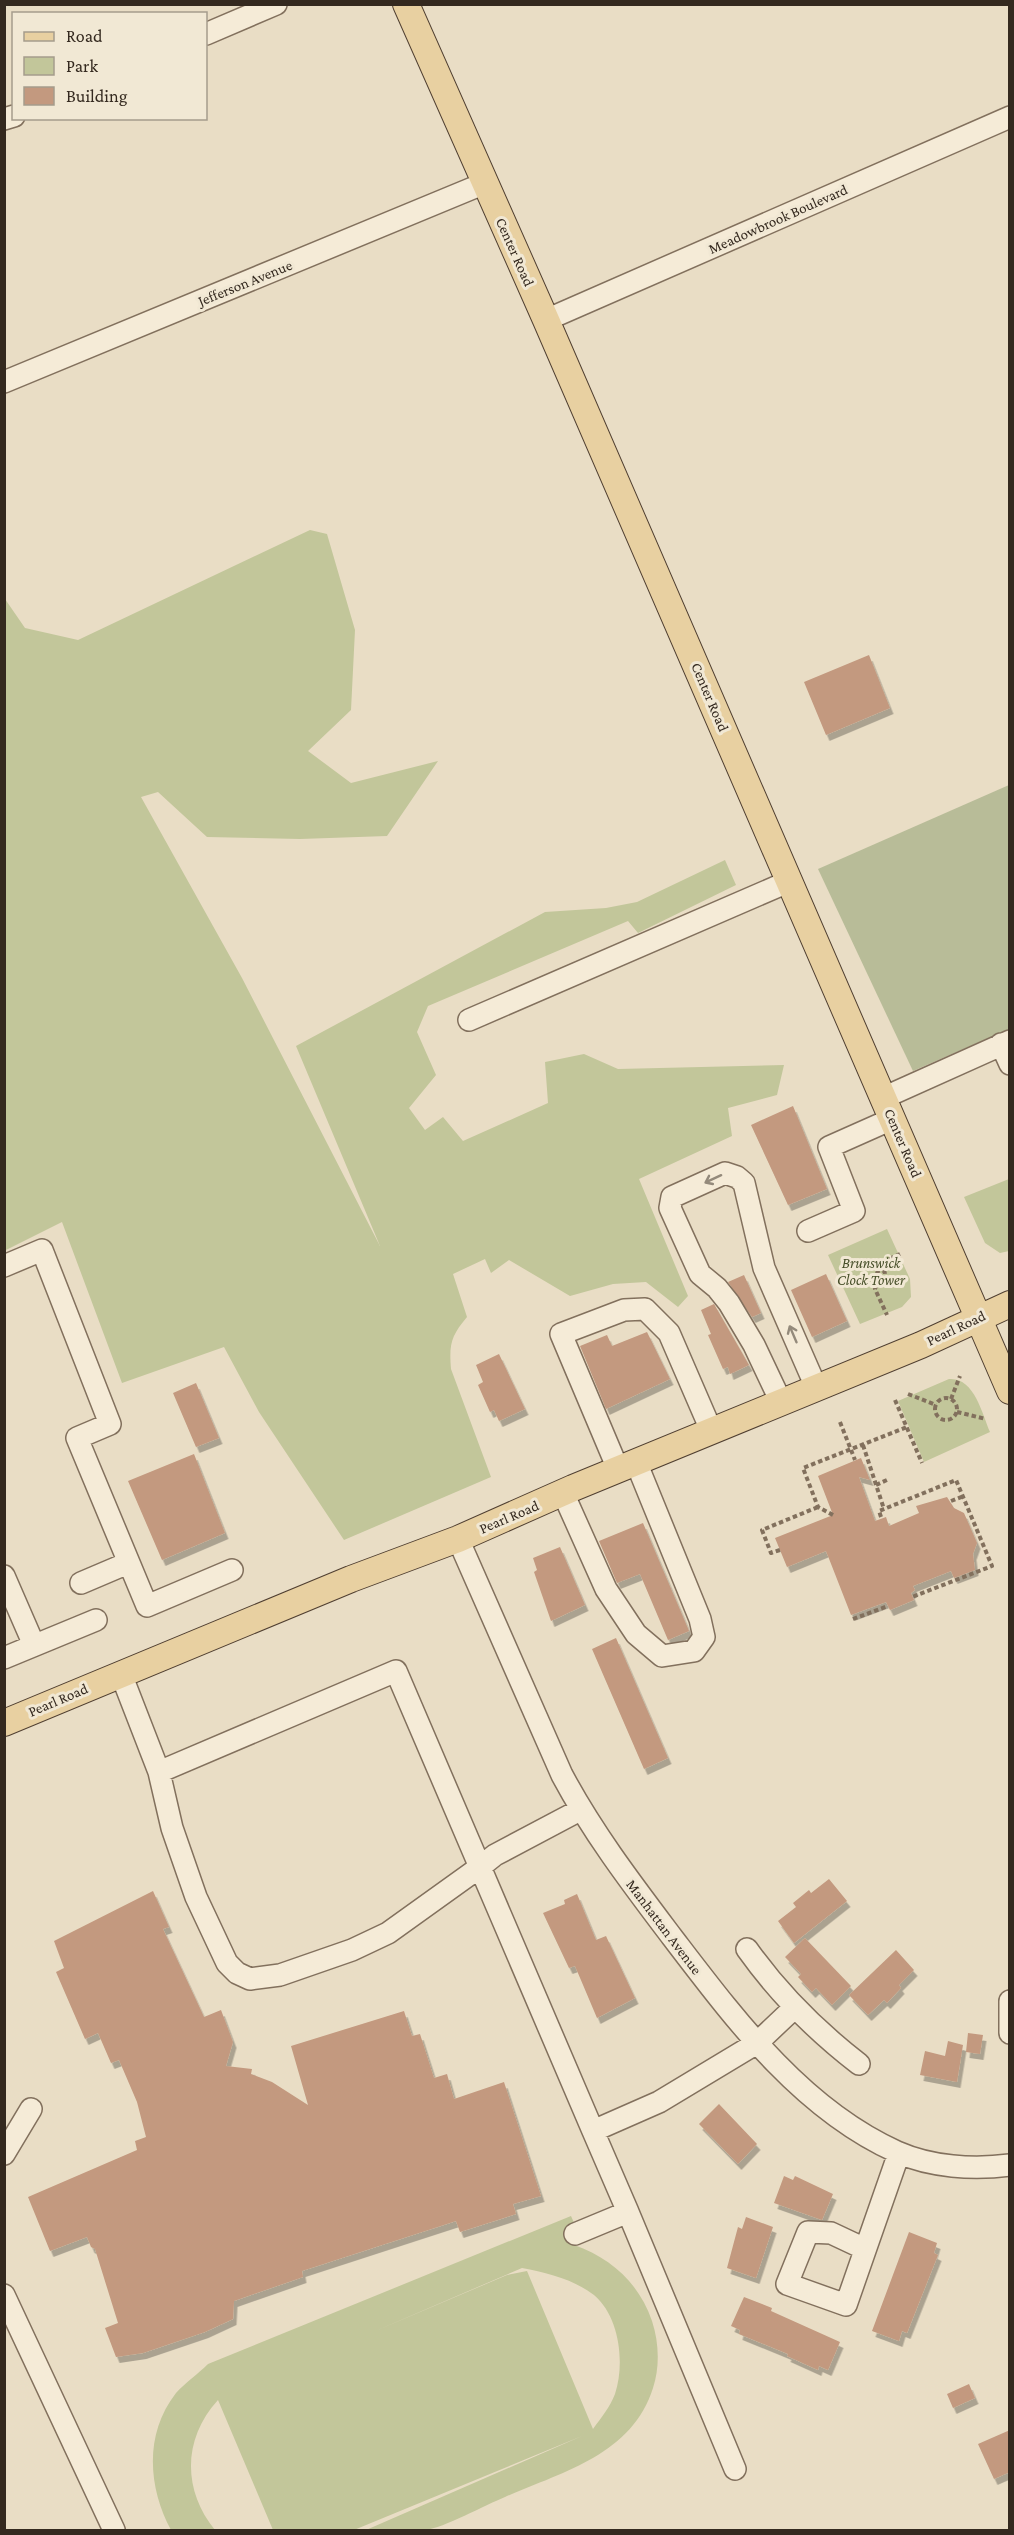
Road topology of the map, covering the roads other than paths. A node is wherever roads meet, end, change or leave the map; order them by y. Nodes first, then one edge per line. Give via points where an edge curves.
1 (276, 4) edge
2 (406, 4) edge
3 (207, 34) edge
4 (1010, 117) edge
5 (485, 183) junction
6 (546, 320) junction
7 (4, 382) edge
8 (790, 881) junction
9 (469, 1020) dead end
10 (1005, 1042) edge
11 (1010, 1064) edge
12 (888, 1108) junction
13 (808, 1231) dead end
14 (4, 1266) edge
15 (1010, 1304) edge
16 (978, 1318) junction
17 (816, 1387) junction
18 (1010, 1391) edge
19 (781, 1401) junction
20 (711, 1430) junction
21 (627, 1466) junction
22 (563, 1493) junction
23 (458, 1539) junction
24 (128, 1563) junction
25 (232, 1570) dead end
26 (4, 1576) edge
27 (81, 1583) dead end
28 (96, 1620) dead end
29 (34, 1645) junction
30 (4, 1658) edge
31 (121, 1674) junction
32 (4, 1723) edge
33 (159, 1772) junction
34 (580, 1810) junction
35 (480, 1867) junction
36 (747, 1949) dead end
37 (1010, 2001) edge
38 (794, 2008) junction
39 (1010, 2032) edge
40 (757, 2043) junction
41 (860, 2064) dead end
42 (31, 2109) dead end
43 (593, 2131) junction
44 (899, 2152) junction
45 (4, 2154) edge
46 (1010, 2165) edge
47 (628, 2212) junction
48 (575, 2234) dead end
49 (865, 2248) dead end
50 (4, 2295) edge
51 (735, 2469) dead end
52 (114, 2530) edge

1 - 3 street
2 - 5 main road, Center Road
4 - 6 street, Meadowbrook Boulevard
5 - 6 main road, Center Road
5 - 7 street, Jefferson Avenue
6 - 8 main road, Center Road
8 - 9 street
8 - 12 main road, Center Road
10 - 11 street
10 - 12 street
12 - 13 street via 829,1147 854,1210
12 - 16 main road, Center Road
14 - 24 street via 42,1250 110,1424 77,1438
15 - 16 main road, Pearl Road
16 - 17 main road, Pearl Road
16 - 18 main road, Center Road
17 - 19 main road, Pearl Road
17 -> 19 street via 764,1268 744,1183 725,1173 672,1197 670,1208 700,1274 729,1303
19 - 20 main road, Pearl Road
20 - 21 main road, Pearl Road
20 - 21 street via 669,1333 645,1309 624,1310 561,1334
21 - 22 main road, Pearl Road
21 - 22 street via 700,1619 704,1637 694,1651 662,1656 636,1634 606,1589
22 - 23 main road, Pearl Road
23 - 31 main road, Pearl Road
23 - 34 street, Manhattan Avenue
24 - 25 street via 147,1606
24 - 27 street
26 - 29 street
28 - 29 street
29 - 30 street
31 - 32 main road, Pearl Road
31 - 33 street
33 - 35 street via 396,1671
33 - 35 street via 172,1828 210,1929 227,1963 250,1979 302,1968 388,1934
34 - 35 street
34 - 40 street, Manhattan Avenue via 652,1911
35 - 43 street
36 - 38 street
37 - 39 street
38 - 40 street
38 - 41 street
40 - 43 street via 659,2102
40 - 44 street, Manhattan Avenue via 807,2093 866,2135
42 - 45 street
43 - 47 street
44 - 46 street, Manhattan Avenue via 960,2167
44 - 49 street
47 - 48 street
47 - 51 street
50 - 52 street

